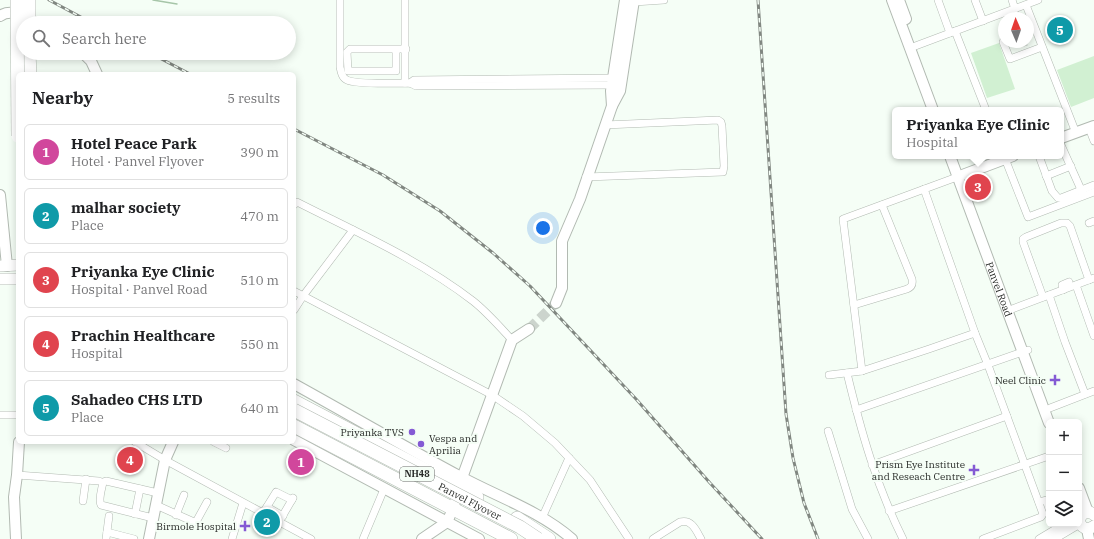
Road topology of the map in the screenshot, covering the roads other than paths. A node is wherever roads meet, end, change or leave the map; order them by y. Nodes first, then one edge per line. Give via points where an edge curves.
1 (17, 0) edge
2 (29, 0) edge
3 (340, 0) edge
4 (406, 0) edge
5 (664, 0) edge
6 (892, 0) edge
7 (900, 0) edge
8 (938, 0) edge
9 (975, 0) edge
10 (1012, 0) edge
11 (1038, 0) edge
12 (635, 1) edge
13 (1026, 5) junction
14 (1015, 9) junction
15 (3, 12) edge
16 (1027, 12) edge
17 (17, 16) edge
18 (21, 16) edge
19 (29, 16) edge
20 (983, 21) junction
21 (952, 32) junction
22 (1034, 35) edge
23 (913, 47) junction
24 (1005, 48) edge
25 (1040, 48) junction
26 (396, 49) junction
27 (406, 49) junction
28 (340, 50) junction
29 (348, 50) junction
30 (17, 60) edge
31 (29, 60) edge
32 (89, 60) edge
33 (18, 72) edge
34 (30, 72) edge
35 (96, 72) edge
36 (617, 81) junction
37 (408, 83) junction
38 (932, 107) edge
39 (939, 107) edge
40 (985, 107) edge
41 (605, 125) junction
42 (1092, 127) edge
43 (1076, 132) junction
44 (1064, 137) edge
45 (1094, 140) edge
46 (1064, 151) edge
47 (952, 159) edge
48 (958, 159) edge
49 (1002, 159) edge
50 (1008, 159) edge
51 (1040, 159) edge
52 (1071, 166) junction
53 (961, 175) junction
54 (1046, 176) junction
55 (585, 181) junction
56 (1094, 185) edge
57 (924, 189) junction
58 (0, 195) edge
59 (1094, 195) edge
60 (1082, 196) junction
61 (296, 203) edge
62 (882, 205) junction
63 (353, 230) junction
64 (2, 248) edge
65 (12, 266) edge
66 (0, 279) edge
67 (16, 279) edge
68 (1091, 279) edge
69 (1072, 284) junction
70 (296, 292) edge
71 (303, 296) junction
72 (1046, 296) junction
73 (556, 303) tunnel mouth
74 (854, 305) junction
75 (296, 307) edge
76 (1010, 309) junction
77 (529, 329) tunnel mouth
78 (975, 333) junction
79 (1094, 336) edge
80 (512, 340) junction
81 (1025, 351) junction
82 (988, 364) junction
83 (862, 371) junction
84 (847, 373) junction
85 (829, 375) dead end
86 (296, 385) edge
87 (1094, 391) edge
88 (1086, 394) junction
89 (492, 395) junction
90 (296, 402) edge
91 (1047, 409) junction
92 (856, 410) junction
93 (296, 411) edge
94 (0, 415) edge
95 (16, 416) edge
96 (1008, 416) junction
97 (296, 419) edge
98 (1048, 419) edge
99 (1053, 419) edge
100 (296, 427) edge
101 (828, 432) dead end
102 (296, 441) edge
103 (19, 444) edge
104 (138, 444) edge
105 (172, 444) edge
106 (218, 444) edge
107 (226, 448) dead end
108 (1046, 457) edge
109 (569, 458) junction
110 (165, 460) junction
111 (872, 465) junction
112 (1024, 465) junction
113 (17, 475) junction
114 (86, 479) junction
115 (99, 481) dead end
116 (461, 483) junction
117 (140, 489) junction
118 (384, 489) junction
119 (158, 493) junction
120 (184, 495) dead end
121 (1046, 500) edge
122 (83, 501) dead end
123 (207, 502) dead end
124 (243, 502) junction
125 (1039, 502) junction
126 (156, 505) junction
127 (453, 509) junction
128 (265, 510) junction
129 (889, 511) junction
130 (135, 514) junction
131 (176, 515) junction
132 (110, 516) dead end
133 (153, 518) junction
134 (542, 518) junction
135 (281, 519) junction
136 (447, 522) junction
137 (1071, 527) edge
138 (1074, 527) edge
139 (107, 535) edge
140 (307, 538) edge
141 (16, 539) edge
142 (134, 539) edge
143 (149, 539) edge
144 (232, 539) edge
145 (363, 539) edge
146 (422, 539) edge
147 (478, 539) edge
148 (511, 539) edge
149 (526, 539) edge
150 (538, 539) edge
151 (549, 539) edge
152 (572, 539) edge
153 (629, 539) edge
154 (653, 539) edge
155 (702, 539) edge
156 (868, 539) edge
157 (904, 539) edge
158 (983, 539) edge
159 (1039, 539) edge
160 (1051, 539) edge

1 - 17 highway, bridge
2 - 19 highway, bridge
3 - 28 street
4 - 27 street
5 - 12 street
6 - 23 street
7 - 23 street
8 - 21 street
9 - 20 street
10 - 14 street
11 - 13 street
12 - 36 street
13 - 14 street
13 - 16 street
14 - 20 street
15 - 18 street
20 - 21 street
21 - 23 street
21 - 40 street
22 - 25 street
23 - 38 street
23 - 39 street
24 - 25 street via 1010,59
25 - 43 street
26 - 27 street
26 - 29 street
26 - 29 street via 394,71 348,71
27 - 37 street
28 - 29 street
28 - 37 street via 340,67 346,80
30 - 33 highway, bridge
31 - 34 highway
32 - 35 street
36 - 37 street via 416,86
36 - 41 street via 611,91 612,106
41 - 55 street
41 - 55 street via 718,120 722,126 723,172
42 - 43 street
42 - 45 street
43 - 44 street
46 - 52 street
47 - 53 street, Panvel Road
48 - 53 street, Panvel Road
49 - 53 street
50 - 60 street via 1028,217
51 - 54 street
52 - 54 street
52 - 60 street
53 - 57 street
53 - 76 street, Panvel Road
54 - 60 street via 1058,198
55 - 73 street via 562,241 562,288
56 - 60 street
57 - 62 street
57 - 78 street
58 - 64 street
59 - 60 street
61 - 63 street
62 - 74 street via 843,219
62 - 74 street via 913,284 907,289
63 - 71 street
63 - 80 street via 452,285 475,302
64 - 65 street
66 - 67 main road
68 - 69 street
68 - 72 street via 1070,226 1061,223 1023,239
69 - 72 street
69 - 79 street
70 - 71 street
71 - 75 street
71 - 89 street
72 - 76 street
72 - 88 street
74 - 83 street
76 - 81 street, Panvel Road
77 - 80 street
78 - 82 street
78 - 83 street
80 - 89 street
81 - 82 street
81 - 91 street, Panvel Road
82 - 92 street
82 - 96 street
83 - 84 street
84 - 85 street
84 - 92 street
86 - 116 street
87 - 88 street
88 - 91 street
89 - 109 street via 523,416 556,443
89 - 116 street
90 - 116 highway
91 - 98 street, Panvel Road
91 - 99 street, Panvel Road
92 - 111 street
93 - 150 highway, Panvel Flyover / NH48, bridge via 520,527
94 - 95 street
96 - 111 street
96 - 112 street
97 - 149 highway, Panvel Flyover / NH48
100 - 127 highway
101 - 156 street via 852,509
102 - 118 street
103 - 113 street
104 - 110 street
105 - 110 street
106 - 107 street
108 - 112 street
109 - 134 street
109 - 153 street via 590,480
110 - 119 street
110 - 124 street
111 - 129 street
112 - 125 street
112 - 129 street
113 - 114 street
113 - 141 street via 14,497
114 - 115 street
114 - 122 street
116 - 127 street
116 - 134 street
116 - 151 highway
117 - 119 street
117 - 130 street
117 - 130 street via 106,481 103,482 99,502 101,505
118 - 136 street
118 - 145 street
119 - 126 street
120 - 131 street
121 - 125 street
123 - 131 street via 196,522
124 - 128 street
124 - 144 street
125 - 158 street via 1043,514 1041,517
126 - 131 street
126 - 133 street
127 - 136 street
127 - 148 highway
128 - 135 street
128 - 135 street via 276,492 293,499
129 - 157 street
130 - 133 street
132 - 139 street
133 - 143 street
134 - 152 street
135 - 140 street
136 - 146 street
136 - 147 street
137 - 159 street
138 - 160 main road
139 - 142 street
154 - 155 street via 684,521 692,524

